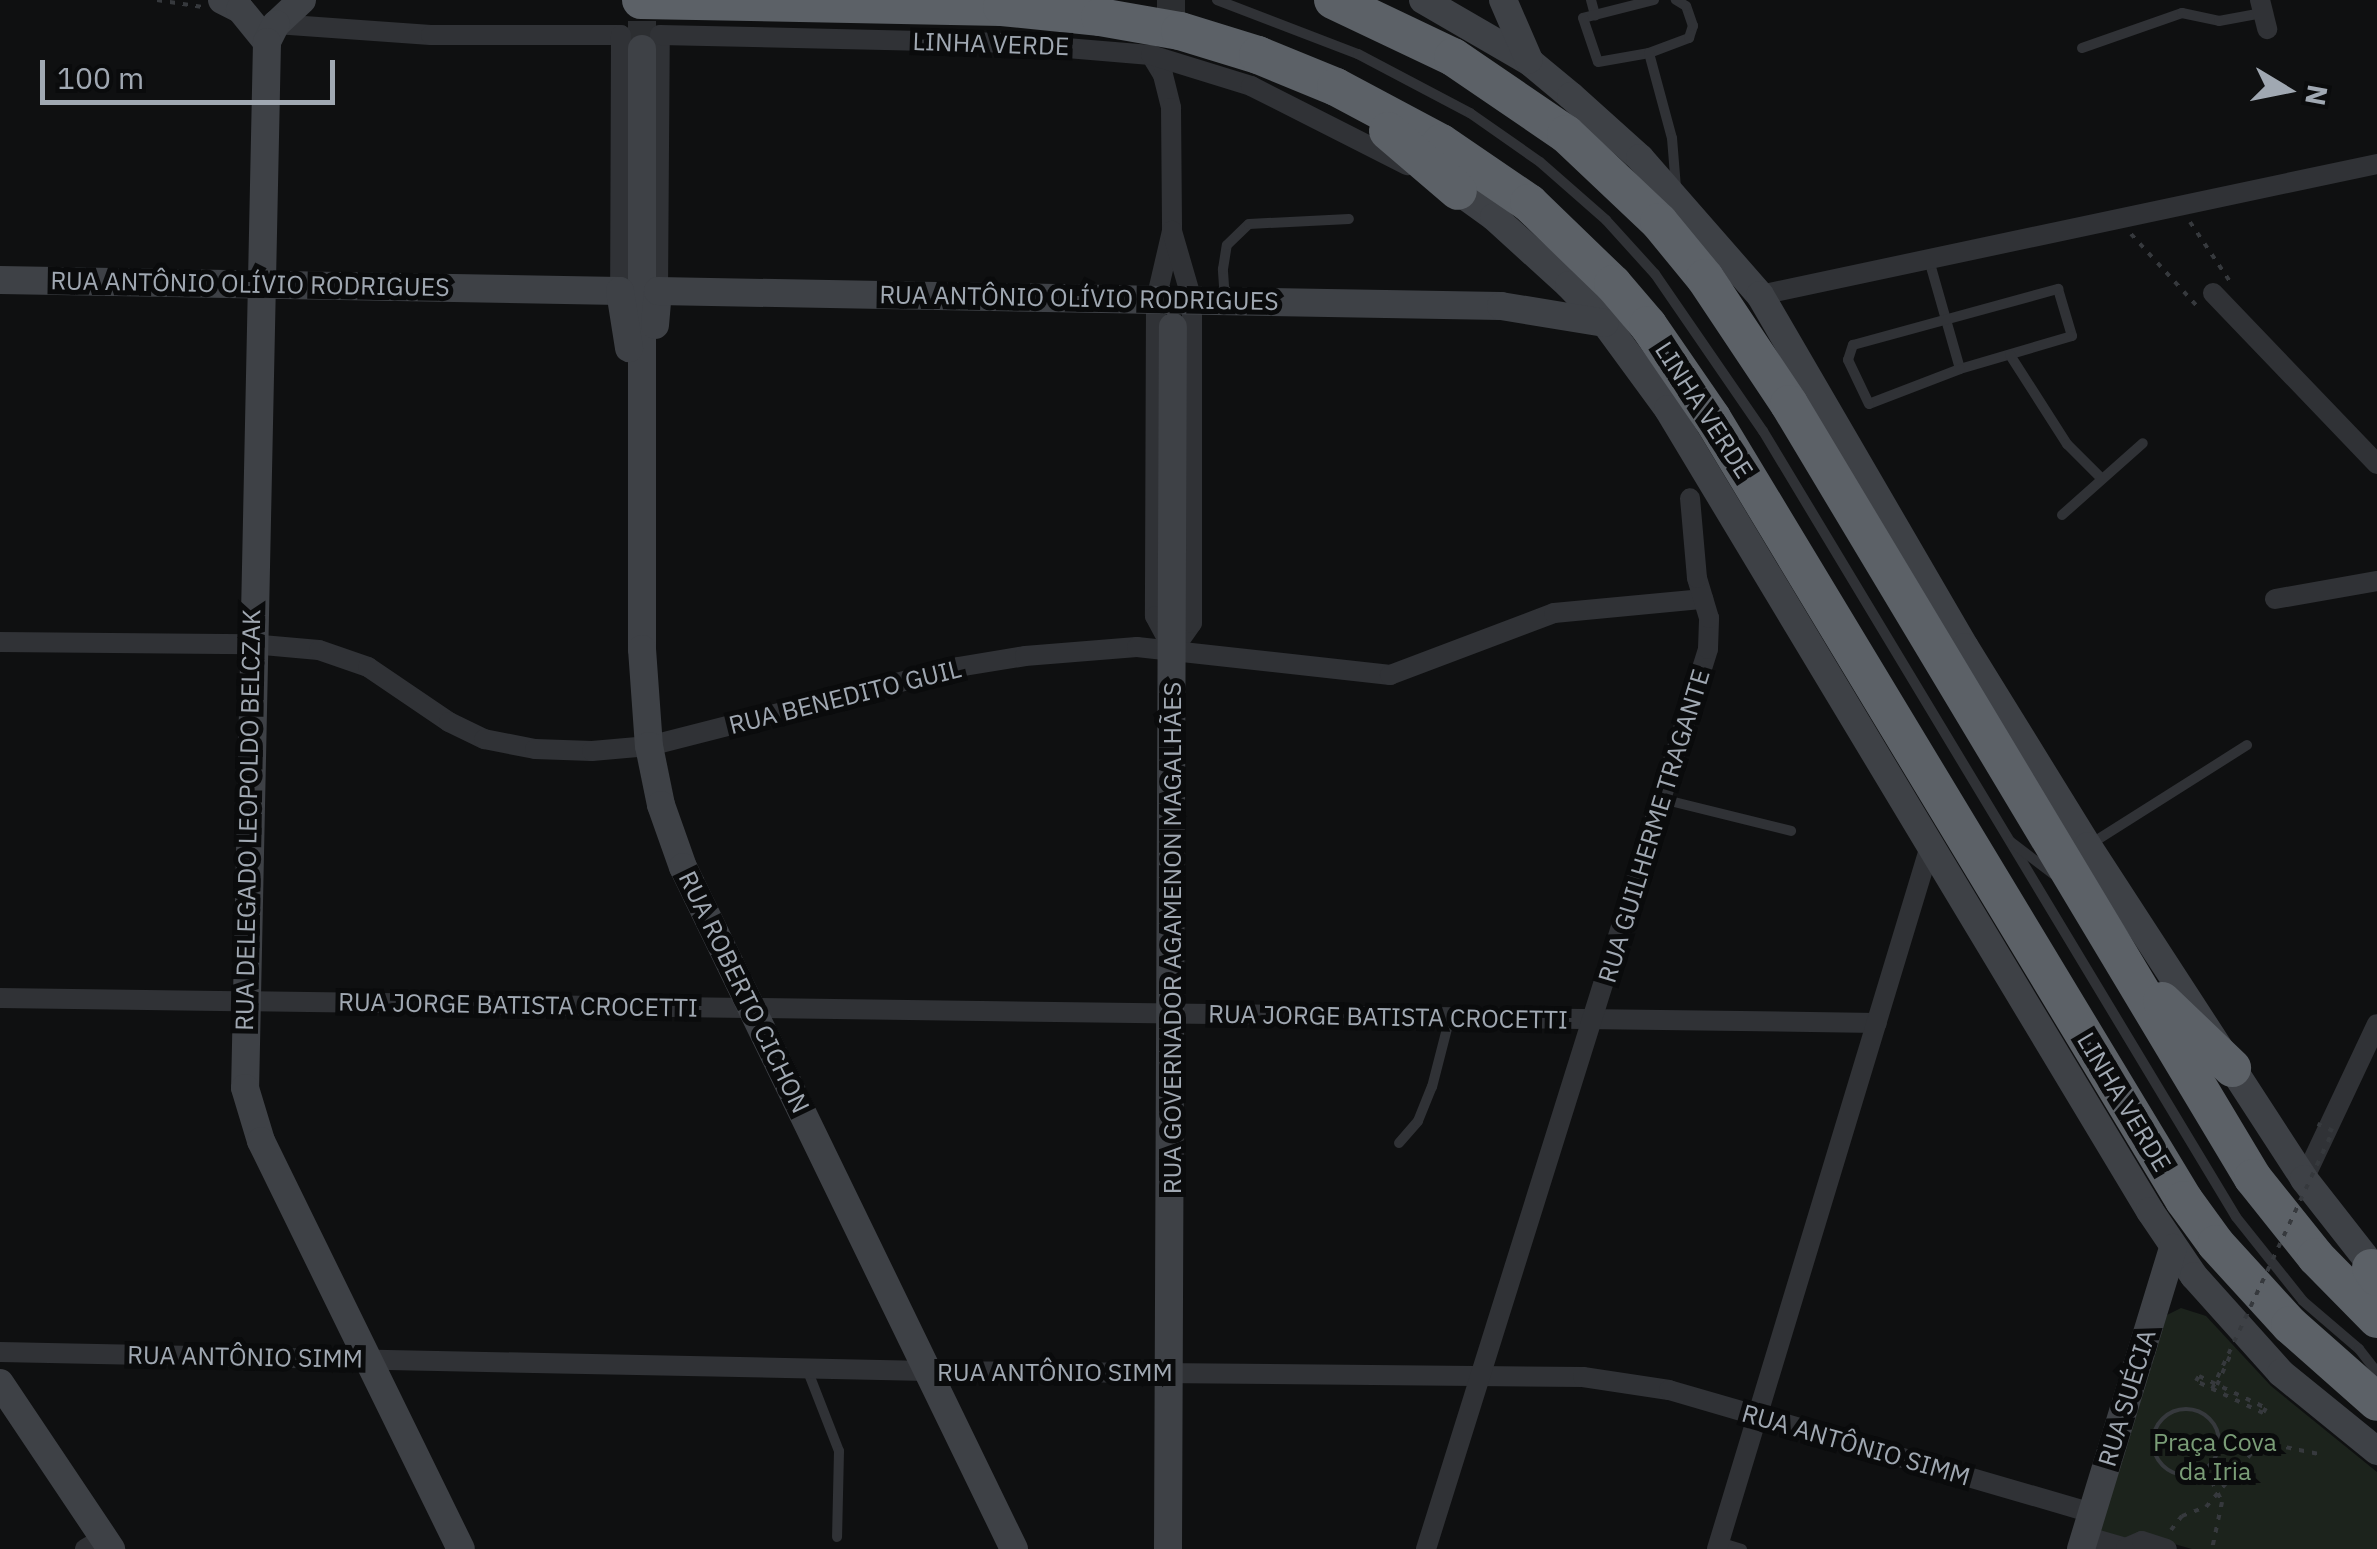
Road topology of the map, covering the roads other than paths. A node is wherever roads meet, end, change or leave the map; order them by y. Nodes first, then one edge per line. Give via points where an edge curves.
1 (222, 0) edge
2 (302, 0) edge
3 (641, 0) edge
4 (1218, 0) edge
5 (1333, 0) edge
6 (1424, 0) edge
7 (1503, 0) edge
8 (1591, 0) edge
9 (1654, 0) edge
10 (1676, 0) edge
11 (2264, 14) edge
12 (1595, 15) junction
13 (272, 33) junction
14 (641, 40) junction
15 (2082, 48) dead end
16 (1648, 53) junction
17 (1151, 55) junction
18 (1530, 62) junction
19 (1199, 68) junction
20 (1336, 88) junction
21 (1171, 108) junction
22 (2377, 164) edge
23 (1458, 191) junction
24 (1676, 199) junction
25 (1350, 219) dead end
26 (1172, 231) junction
27 (1532, 250) junction
28 (1929, 259) junction
29 (0, 280) edge
30 (261, 284) junction
31 (620, 290) junction
32 (658, 291) junction
33 (1760, 296) junction
34 (2216, 296) road end
35 (1156, 300) junction
36 (1192, 300) junction
37 (1225, 301) junction
38 (1501, 306) junction
39 (1946, 319) junction
40 (1605, 323) junction
41 (1173, 327) dead end
42 (2010, 355) junction
43 (1960, 369) junction
44 (640, 392) junction
45 (2143, 443) dead end
46 (2377, 464) edge
47 (2102, 479) junction
48 (1690, 498) dead end
49 (2062, 515) dead end
50 (2377, 581) edge
51 (1703, 598) junction
52 (2275, 599) dead end
53 (0, 642) edge
54 (252, 644) junction
55 (1173, 650) junction
56 (2247, 744) dead end
57 (649, 746) junction
58 (1662, 799) junction
59 (1791, 831) dead end
60 (2006, 838) junction
61 (1932, 843) junction
62 (2088, 846) junction
63 (2082, 895) junction
64 (2126, 967) junction
65 (0, 998) edge
66 (244, 1002) junction
67 (752, 1008) junction
68 (1171, 1014) junction
69 (1450, 1018) junction
70 (1593, 1020) junction
71 (1877, 1024) junction
72 (2377, 1024) edge
73 (2232, 1068) junction
74 (1399, 1143) dead end
75 (2304, 1179) junction
76 (2174, 1248) junction
77 (2375, 1272) edge
78 (2377, 1319) edge
79 (0, 1352) edge
80 (368, 1359) junction
81 (806, 1368) junction
82 (928, 1371) junction
83 (1169, 1372) junction
84 (2377, 1372) edge
85 (1481, 1375) junction
86 (0, 1383) edge
87 (2377, 1402) edge
88 (1757, 1416) junction
89 (2377, 1450) edge
90 (2086, 1532) edge
91 (837, 1536) dead end
92 (2167, 1543) edge
93 (100, 1545) edge
94 (1718, 1545) edge
95 (461, 1549) edge
96 (1014, 1549) edge
97 (1168, 1549) edge
98 (1426, 1549) edge
99 (1742, 1549) edge

1 - 13 street
2 - 13 street
3 - 20 highway, LINHA VERDE via 955,5 1100,17 1216,41
4 - 60 lane via 1321,37 1434,92 1540,162 1606,220 1706,343
5 - 63 highway via 1515,96 1659,222 1770,374
6 - 18 street
7 - 18 street
8 - 12 lane
9 - 12 lane
10 - 16 lane via 1686,6 1689,38
11 - 15 lane via 2219,21 2182,12
12 - 16 lane via 1583,18 1598,62
13 - 14 street, LINHA VERDE
13 - 30 street, RUA DELEGADO LEOPOLDO BELCZAK
14 - 17 street, LINHA VERDE via 1007,42
14 - 31 street
14 - 32 street
14 - 44 street, RUA ROBERTO CICHON
16 - 24 lane via 1672,138
17 - 19 street, LINHA VERDE
17 - 21 street
18 - 24 street via 1640,158
19 - 21 street via 1184,80
19 - 23 street, LINHA VERDE via 1272,96
20 - 23 highway
20 - 87 highway, LINHA VERDE via 1440,142 1530,203 1648,326 1712,418 2184,1200 2290,1325
21 - 26 street
22 - 28 street
23 - 27 street, LINHA VERDE
24 - 33 street
25 - 37 lane via 1250,224 1227,244
26 - 35 street
26 - 36 street
27 - 38 street via 1526,291
27 - 40 street, LINHA VERDE
28 - 33 street
28 - 39 lane
29 - 30 street, RUA ANTÔNIO OLÍVIO RODRIGUES
30 - 31 street, RUA ANTÔNIO OLÍVIO RODRIGUES
30 - 54 street, RUA DELEGADO LEOPOLDO BELCZAK
31 - 44 street, RUA ROBERTO CICHON
32 - 35 street, RUA ANTÔNIO OLÍVIO RODRIGUES
32 - 44 street via 652,370
33 - 62 street
34 - 46 street
35 - 36 street, RUA ANTÔNIO OLÍVIO RODRIGUES
35 - 55 street via 1155,616
36 - 37 street, RUA ANTÔNIO OLÍVIO RODRIGUES
36 - 55 street via 1192,623
37 - 38 street, RUA ANTÔNIO OLÍVIO RODRIGUES
38 - 40 street, RUA ANTÔNIO OLÍVIO RODRIGUES
39 - 42 lane via 2058,290 2072,336
39 - 43 lane
39 - 43 lane via 1853,345 1848,360 1869,404
40 - 61 street, LINHA VERDE via 1706,467
41 - 55 street, RUA GOVERNADOR AGAMENON MAGALHÃES
42 - 43 lane
42 - 47 lane via 2066,444
44 - 57 street, RUA ROBERTO CICHON
45 - 47 lane
47 - 49 lane
48 - 51 street, RUA GUILHERME TRAGANTE
50 - 52 street
51 - 55 street, RUA BENEDITO GUIL via 1554,613 1390,675
51 - 58 street, RUA GUILHERME TRAGANTE via 1708,649
53 - 54 street, RUA BENEDITO GUIL
54 - 57 street, RUA BENEDITO GUIL via 347,657 484,739 561,751
54 - 66 street, RUA DELEGADO LEOPOLDO BELCZAK
55 - 57 street, RUA BENEDITO GUIL via 1112,647 989,662
55 - 68 street, RUA GOVERNADOR AGAMENON MAGALHÃES
56 - 62 lane
57 - 67 street, RUA ROBERTO CICHON via 670,834
58 - 59 lane
58 - 70 street, RUA GUILHERME TRAGANTE
60 - 63 lane
60 - 84 lane via 2236,1216 2303,1301
61 - 71 street
61 - 76 street, LINHA VERDE
62 - 73 street
63 - 64 highway
64 - 73 highway
64 - 78 highway via 2254,1178 2316,1257
65 - 66 street, RUA JORGE BATISTA CROCETTI
66 - 67 street, RUA JORGE BATISTA CROCETTI
66 - 80 street, RUA DELEGADO LEOPOLDO BELCZAK via 251,1114
67 - 68 street, RUA JORGE BATISTA CROCETTI
67 - 82 street, RUA ROBERTO CICHON
68 - 69 street, RUA JORGE BATISTA CROCETTI
68 - 83 street, RUA GOVERNADOR AGAMENON MAGALHÃES
69 - 70 street, RUA JORGE BATISTA CROCETTI
69 - 74 lane via 1418,1122
70 - 71 street, RUA JORGE BATISTA CROCETTI
70 - 85 street, RUA GUILHERME TRAGANTE
71 - 88 street
72 - 75 street
73 - 75 street
75 - 77 street
76 - 89 street, LINHA VERDE via 2246,1338 2320,1408
76 - 90 street, RUA SUÉCIA
79 - 80 street, RUA ANTÔNIO SIMM
80 - 81 street, RUA ANTÔNIO SIMM
80 - 95 street, RUA DELEGADO LEOPOLDO BELCZAK
81 - 82 street, RUA ANTÔNIO SIMM
81 - 91 lane via 839,1451
82 - 83 street, RUA ANTÔNIO SIMM
82 - 96 street, RUA ROBERTO CICHON
83 - 85 street, RUA ANTÔNIO SIMM
83 - 97 street, RUA GOVERNADOR AGAMENON MAGALHÃES
85 - 88 street, RUA ANTÔNIO SIMM via 1627,1382
85 - 98 street, RUA GUILHERME TRAGANTE
86 - 93 street
88 - 90 street, RUA ANTÔNIO SIMM
88 - 94 street
90 - 92 street, RUA ANTÔNIO SIMM via 2126,1548
94 - 99 lane

